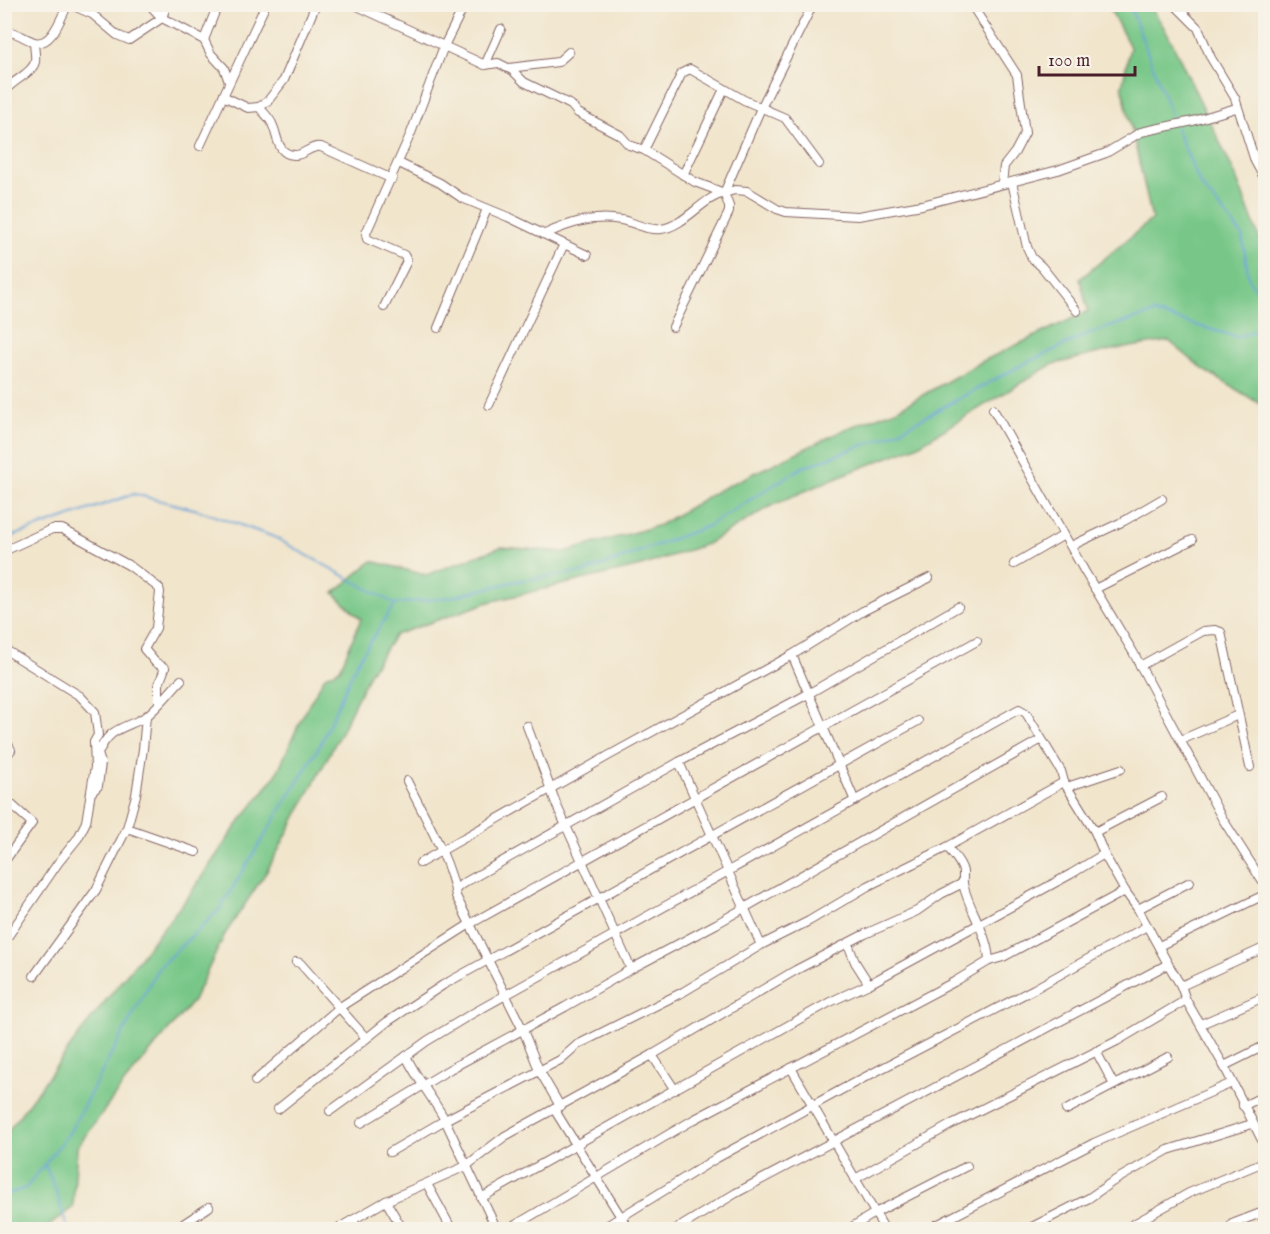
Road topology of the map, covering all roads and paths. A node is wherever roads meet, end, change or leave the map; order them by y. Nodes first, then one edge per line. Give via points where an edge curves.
1 (68, 4) edge
2 (149, 4) edge
3 (167, 4) edge
4 (218, 4) edge
5 (266, 4) edge
6 (316, 4) edge
7 (353, 4) edge
8 (465, 4) edge
9 (813, 4) edge
10 (971, 4) edge
11 (1174, 4) edge
12 (162, 18) junction
13 (501, 29) dead end
14 (4, 34) edge
15 (204, 40) junction
16 (34, 42) junction
17 (444, 46) junction
18 (569, 52) dead end
19 (240, 61) junction
20 (220, 63) junction
21 (485, 65) junction
22 (509, 69) junction
23 (229, 82) junction
24 (724, 89) junction
25 (4, 92) edge
26 (223, 96) junction
27 (260, 106) junction
28 (761, 108) junction
29 (1236, 108) junction
30 (200, 146) dead end
31 (644, 150) junction
32 (399, 163) junction
33 (819, 164) dead end
34 (683, 175) junction
35 (392, 180) junction
36 (1266, 181) edge
37 (1012, 182) junction
38 (1002, 184) junction
39 (724, 193) junction
40 (487, 209) junction
41 (545, 234) junction
42 (564, 244) junction
43 (587, 255) dead end
44 (384, 307) dead end
45 (1077, 311) dead end
46 (673, 327) dead end
47 (438, 328) dead end
48 (489, 405) dead end
49 (993, 409) dead end
50 (1162, 499) dead end
51 (1064, 535) junction
52 (1192, 540) dead end
53 (1071, 546) junction
54 (4, 551) edge
55 (1014, 564) dead end
56 (929, 578) dead end
57 (1095, 589) junction
58 (958, 607) dead end
59 (977, 641) dead end
60 (4, 649) edge
61 (792, 655) junction
62 (1140, 666) junction
63 (181, 680) dead end
64 (808, 693) junction
65 (159, 703) junction
66 (1238, 715) junction
67 (146, 716) junction
68 (918, 720) dead end
69 (527, 726) dead end
70 (822, 728) junction
71 (4, 737) edge
72 (1041, 740) junction
73 (1181, 740) junction
74 (4, 759) edge
75 (679, 762) junction
76 (838, 765) junction
77 (1250, 767) dead end
78 (1121, 769) dead end
79 (407, 781) dead end
80 (1066, 784) junction
81 (550, 788) junction
82 (92, 792) junction
83 (1162, 797) dead end
84 (4, 798) edge
85 (694, 799) junction
86 (855, 801) junction
87 (566, 825) junction
88 (127, 828) junction
89 (1095, 832) junction
90 (711, 835) junction
91 (947, 847) junction
92 (441, 851) junction
93 (196, 852) dead end
94 (1104, 854) junction
95 (5, 859) edge
96 (582, 862) junction
97 (420, 863) dead end
98 (728, 872) junction
99 (1190, 882) dead end
100 (963, 883) junction
101 (1266, 887) edge
102 (456, 889) junction
103 (1125, 891) junction
104 (1266, 894) edge
105 (599, 897) junction
106 (743, 908) junction
107 (1138, 909) junction
108 (979, 923) junction
109 (470, 924) junction
110 (1147, 926) junction
111 (616, 932) junction
112 (4, 942) edge
113 (848, 944) junction
114 (761, 945) junction
115 (1159, 946) junction
116 (1266, 946) edge
117 (487, 961) junction
118 (989, 961) junction
119 (296, 962) dead end
120 (1168, 964) junction
121 (631, 969) junction
122 (34, 976) dead end
123 (869, 984) junction
124 (1181, 986) junction
125 (505, 996) junction
126 (1266, 996) edge
127 (1185, 1000) junction
128 (340, 1007) junction
129 (1200, 1024) junction
130 (523, 1030) junction
131 (366, 1038) junction
132 (1266, 1045) edge
133 (1096, 1052) junction
134 (652, 1055) junction
135 (406, 1056) junction
136 (1168, 1057) dead end
137 (1224, 1066) junction
138 (792, 1068) junction
139 (539, 1070) junction
140 (255, 1081) dead end
141 (1232, 1083) junction
142 (1114, 1085) junction
143 (422, 1086) junction
144 (675, 1090) junction
145 (1266, 1095) edge
146 (814, 1104) junction
147 (1243, 1106) junction
148 (557, 1108) junction
149 (278, 1109) dead end
150 (1066, 1110) dead end
151 (330, 1111) dead end
152 (445, 1120) junction
153 (361, 1123) dead end
154 (1252, 1124) junction
155 (833, 1141) junction
156 (576, 1143) junction
157 (1266, 1148) edge
158 (390, 1152) dead end
159 (1264, 1161) edge
160 (466, 1166) junction
161 (967, 1166) dead end
162 (1266, 1174) edge
163 (597, 1178) junction
164 (855, 1179) junction
165 (427, 1184) junction
166 (481, 1198) junction
167 (386, 1201) junction
168 (209, 1207) dead end
169 (1266, 1211) edge
170 (875, 1213) junction
171 (622, 1217) junction
172 (352, 1220) junction
173 (174, 1230) edge
174 (335, 1230) edge
175 (358, 1230) edge
176 (403, 1230) edge
177 (452, 1230) edge
178 (497, 1230) edge
179 (507, 1230) edge
180 (600, 1230) edge
181 (628, 1230) edge
182 (675, 1230) edge
183 (847, 1230) edge
184 (885, 1230) edge
185 (927, 1230) edge
186 (1026, 1230) edge
187 (1123, 1230) edge
188 (1230, 1230) edge

1 - 12 street via 92,14 129,40
1 - 16 street via 50,38
2 - 12 street
3 - 12 street
4 - 15 street
5 - 19 street
6 - 27 street via 284,80
7 - 17 street
8 - 17 street
9 - 28 street
10 - 38 street via 1017,75 1025,133 1004,166
11 - 29 street via 1198,28 1235,98
12 - 15 street
13 - 21 street
14 - 16 street via 16,33
15 - 20 street
16 - 25 street via 35,62
17 - 21 street
17 - 32 street
18 - 22 street via 558,62
19 - 20 street
19 - 23 street
20 - 23 street
21 - 22 street via 498,63
22 - 31 street via 524,82 571,105 578,113 620,135 629,145
23 - 26 street
24 - 28 street
24 - 31 street via 690,69 682,73
24 - 34 street
26 - 27 street via 248,108
26 - 30 street
27 - 35 street via 273,124 280,148 289,154 321,147
28 - 33 street via 788,120
28 - 39 street
29 - 36 street
29 - 37 street via 1141,132 1106,153
31 - 34 street
32 - 35 street
32 - 40 street
34 - 39 street
35 - 44 street via 365,236 404,255 407,261
37 - 38 street
37 - 45 street via 1032,258
38 - 39 street via 922,205 858,216 786,212 747,191
39 - 41 street via 663,229 622,220 585,220
39 - 46 street via 729,212
40 - 41 street
40 - 47 street
41 - 42 street
42 - 43 street
42 - 48 street
49 - 51 street
50 - 53 street
51 - 53 street
51 - 55 street
52 - 57 street
53 - 57 street
54 - 65 street via 52,529 62,529 130,566 159,588 157,624 144,649 165,668 159,684
56 - 61 street via 863,611
57 - 62 street
58 - 64 street
59 - 70 street
60 - 82 street via 80,696 95,712 98,735 94,742
61 - 64 street
61 - 81 street
62 - 66 street via 1203,631 1221,632
62 - 73 street
63 - 65 street
64 - 70 street
64 - 75 street
65 - 67 street
66 - 73 street
66 - 77 street
67 - 82 street via 120,728 100,748 98,786
67 - 88 street via 136,795
68 - 76 street
69 - 81 street
70 - 76 street
70 - 85 street
71 - 74 street via 11,750
72 - 80 street
72 - 86 street via 1026,713 1016,710
72 - 106 street
73 - 101 street via 1222,818
75 - 85 street
75 - 87 street
76 - 86 street
76 - 90 street
78 - 80 street
79 - 92 street
80 - 89 street
80 - 91 street
81 - 87 street
81 - 92 street
82 - 112 street via 78,838
83 - 89 street
84 - 95 street via 32,822
85 - 90 street
85 - 96 street
86 - 98 street
87 - 96 street
87 - 102 street
88 - 93 street
88 - 122 street via 96,890
89 - 94 street
90 - 98 street
90 - 105 street
91 - 100 street via 964,871
91 - 114 street
92 - 97 street
92 - 102 street
94 - 103 street
94 - 108 street
96 - 105 street
96 - 109 street
98 - 106 street
98 - 111 street
99 - 107 street
100 - 108 street
100 - 113 street via 917,911
102 - 109 street
103 - 107 street
103 - 118 street
104 - 115 street
105 - 111 street
105 - 117 street
106 - 114 street
106 - 121 street
107 - 110 street
108 - 118 street
108 - 123 street
109 - 117 street
109 - 128 street
110 - 115 street
110 - 146 street
111 - 121 street
111 - 125 street
113 - 123 street
113 - 134 street via 796,970
114 - 139 street via 683,992 577,1045 560,1060
115 - 120 street
116 - 124 street
117 - 125 street
117 - 131 street
118 - 138 street
119 - 128 street
120 - 124 street
120 - 155 street
121 - 130 street
123 - 144 street
124 - 127 street
125 - 130 street
125 - 135 street
126 - 129 street
127 - 129 street
127 - 133 street
128 - 131 street
128 - 140 street
129 - 137 street
130 - 139 street
130 - 143 street
131 - 149 street
132 - 137 street
133 - 142 street
133 - 164 street via 952,1124
134 - 144 street
134 - 148 street
135 - 143 street
135 - 151 street
136 - 142 street
137 - 141 street
138 - 146 street
138 - 163 street via 693,1120
139 - 148 street
139 - 152 street
141 - 147 street
141 - 185 street via 1094,1143
142 - 150 street
143 - 152 street
143 - 153 street
144 - 156 street
145 - 147 street
146 - 155 street
146 - 171 street
147 - 154 street
148 - 156 street
148 - 160 street via 505,1136
152 - 158 street
152 - 160 street
154 - 157 street
154 - 186 street via 1168,1150 1089,1198
155 - 164 street
155 - 182 street
156 - 163 street
156 - 166 street
159 - 162 street
159 - 187 street via 1189,1193
160 - 165 street
160 - 166 street
161 - 170 street
163 - 171 street
163 - 179 street
164 - 170 street
165 - 167 street
165 - 177 street
166 - 178 street
167 - 172 street
167 - 176 street
168 - 173 street
169 - 188 street via 1232,1224
170 - 183 street
170 - 184 street
171 - 180 street
171 - 181 street
172 - 174 street
172 - 175 street

